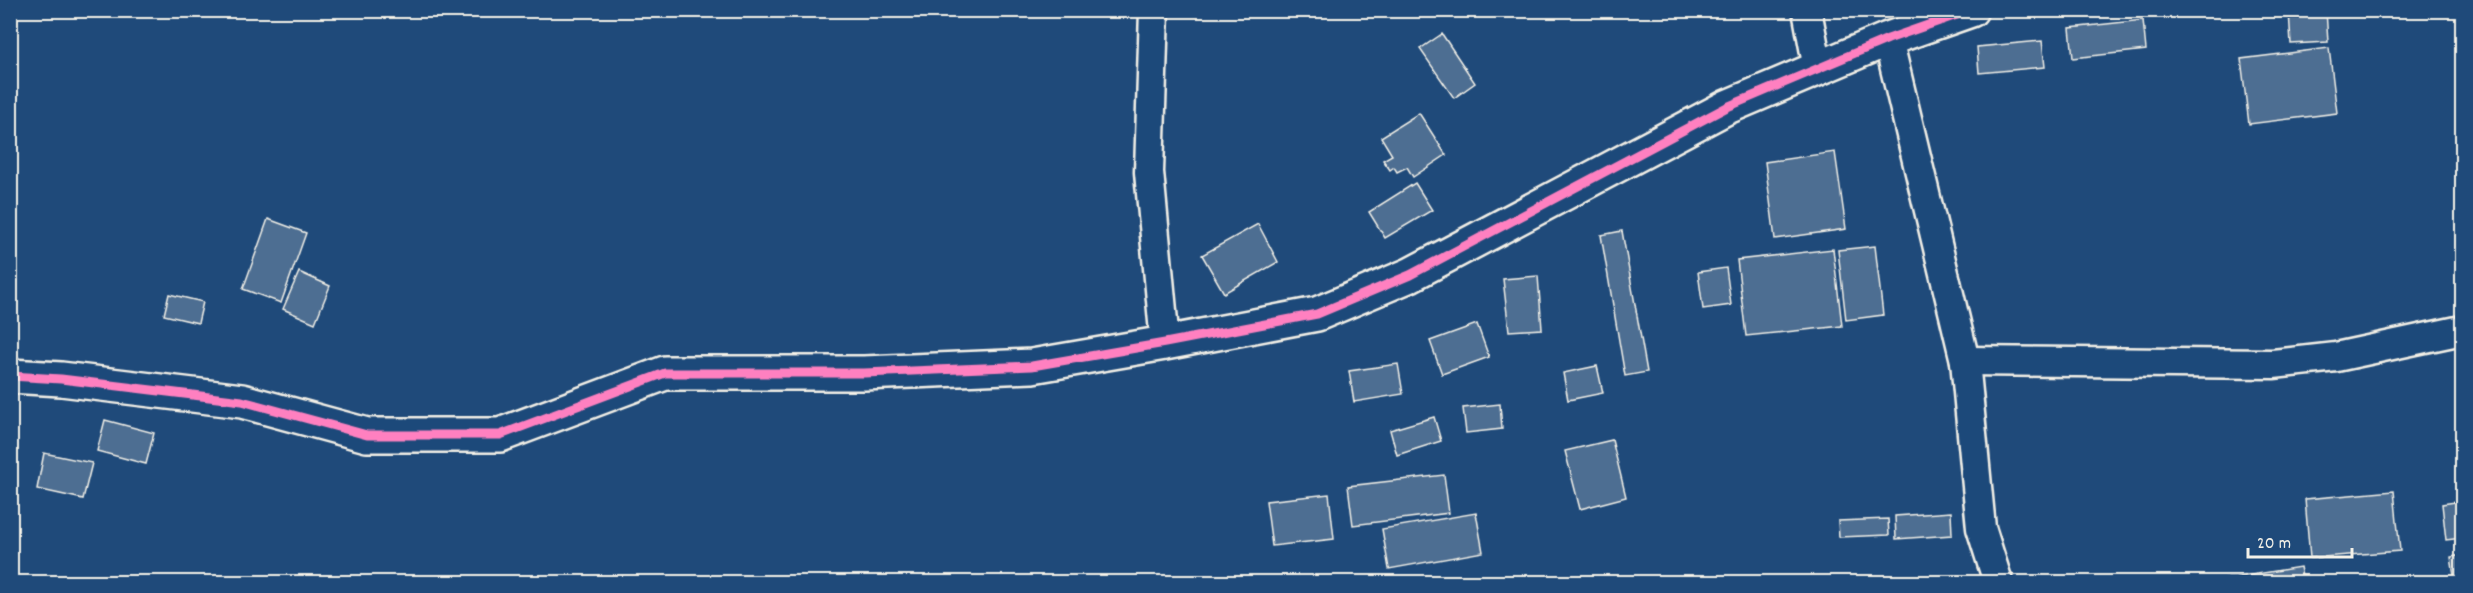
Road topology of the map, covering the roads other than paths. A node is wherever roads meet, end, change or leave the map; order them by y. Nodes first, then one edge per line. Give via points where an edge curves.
1 (1154, 10) edge
2 (1807, 10) edge
3 (1971, 10) edge
4 (1888, 39) junction
5 (1818, 69) junction
6 (2463, 330) edge
7 (1165, 343) junction
8 (1965, 361) junction
9 (10, 376) edge
10 (1998, 582) edge

1 - 7 street via 1149,172
2 - 5 street
3 - 4 street
4 - 5 street
4 - 8 street
5 - 7 street via 1727,107 1410,275 1328,310
6 - 8 street via 2336,357 2273,364
7 - 9 street via 1032,366 864,373 665,373 500,435 367,435 242,401
8 - 10 street via 1981,528

